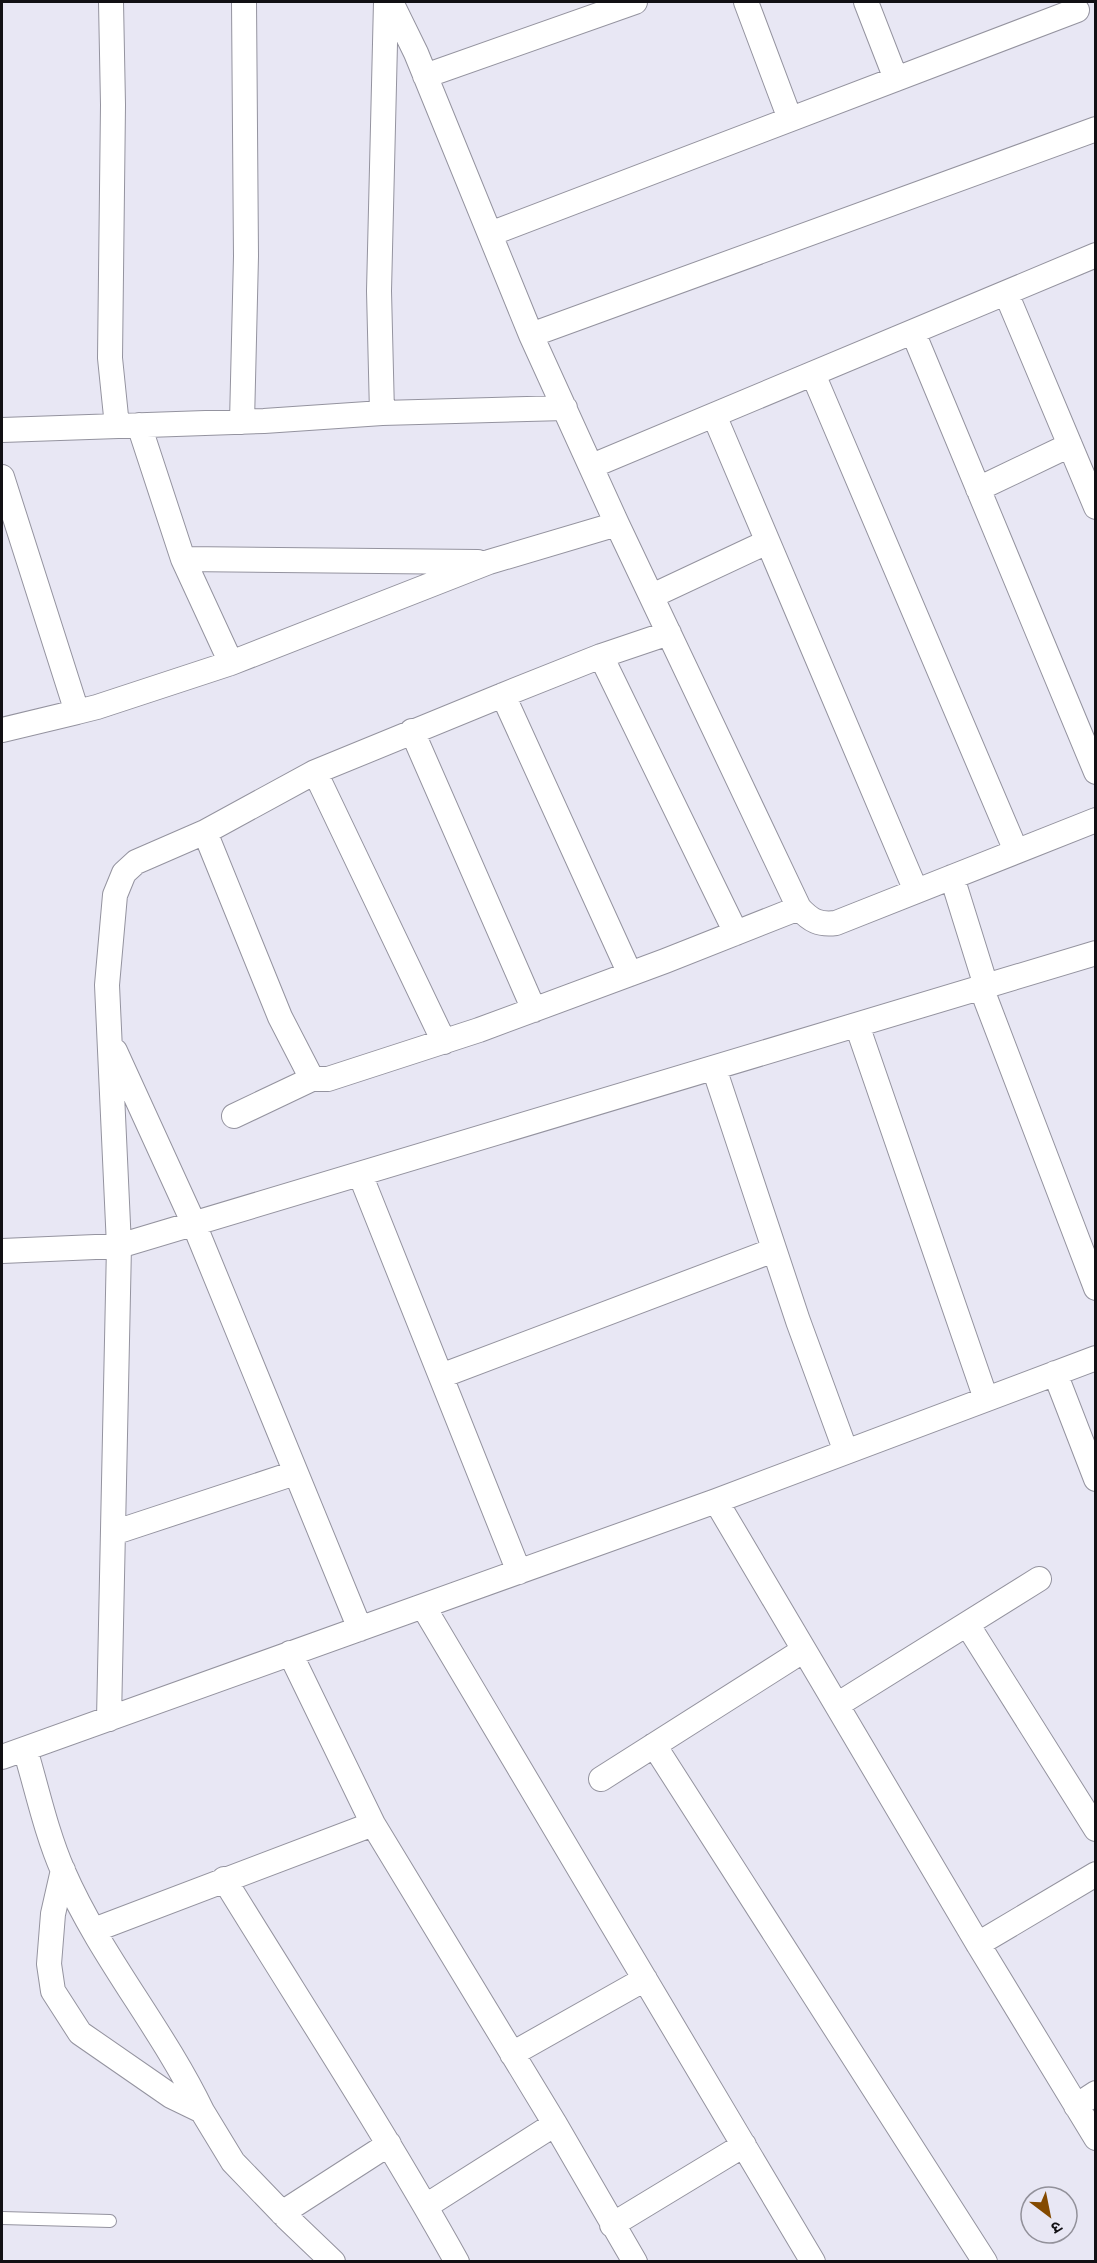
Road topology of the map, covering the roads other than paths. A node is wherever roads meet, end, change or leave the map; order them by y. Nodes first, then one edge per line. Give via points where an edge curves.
1 (111, 2) edge
2 (244, 2) edge
3 (386, 2) edge
4 (391, 2) edge
5 (635, 2) edge
6 (746, 2) edge
7 (866, 2) edge
8 (1077, 10) dead end
9 (425, 76) junction
10 (896, 79) junction
11 (790, 119) junction
12 (1095, 129) edge
13 (490, 234) junction
14 (1095, 255) edge
15 (1006, 293) junction
16 (912, 332) junction
17 (531, 335) junction
18 (813, 374) junction
19 (565, 408) junction
20 (382, 413) junction
21 (714, 415) junction
22 (242, 422) junction
23 (128, 426) junction
24 (2, 430) edge
25 (1070, 445) junction
26 (592, 466) junction
27 (2, 477) edge
28 (978, 489) junction
29 (1095, 507) edge
30 (617, 524) junction
31 (767, 542) junction
32 (183, 559) junction
33 (489, 562) junction
34 (652, 596) junction
35 (669, 633) junction
36 (601, 656) junction
37 (231, 663) junction
38 (503, 695) junction
39 (77, 712) junction
40 (2, 730) edge
41 (412, 731) junction
42 (315, 772) junction
43 (1095, 772) edge
44 (1095, 820) edge
45 (205, 832) junction
46 (1016, 851) junction
47 (952, 877) junction
48 (916, 891) junction
49 (799, 908) junction
50 (736, 933) junction
51 (1095, 953) edge
52 (630, 974) junction
53 (984, 987) junction
54 (534, 1010) junction
55 (857, 1025) junction
56 (109, 1037) junction
57 (444, 1041) junction
58 (714, 1068) junction
59 (312, 1079) junction
60 (234, 1116) dead end
61 (360, 1174) junction
62 (194, 1224) junction
63 (119, 1246) junction
64 (774, 1250) junction
65 (2, 1251) edge
66 (1095, 1288) edge
67 (1095, 1358) edge
68 (1055, 1373) junction
69 (441, 1376) junction
70 (986, 1399) junction
71 (846, 1452) junction
72 (295, 1473) junction
73 (1095, 1479) edge
74 (716, 1501) junction
75 (113, 1533) junction
76 (519, 1572) junction
77 (1039, 1579) dead end
78 (423, 1606) junction
79 (967, 1624) junction
80 (360, 1629) junction
81 (804, 1650) junction
82 (291, 1653) junction
83 (837, 1705) junction
84 (109, 1719) junction
85 (654, 1744) junction
86 (25, 1749) junction
87 (2, 1757) edge
88 (601, 1779) dead end
89 (373, 1824) junction
90 (1095, 1829) edge
91 (63, 1870) junction
92 (1095, 1874) edge
93 (224, 1879) junction
94 (94, 1930) junction
95 (978, 1944) junction
96 (645, 1979) junction
97 (512, 2054) junction
98 (1086, 2100) edge
99 (202, 2111) junction
100 (555, 2124) junction
101 (1095, 2138) edge
102 (390, 2144) junction
103 (744, 2145) junction
104 (426, 2206) junction
105 (282, 2212) junction
106 (2, 2218) edge
107 (110, 2221) dead end
108 (612, 2225) junction
109 (333, 2262) edge
110 (457, 2262) edge
111 (635, 2262) edge
112 (813, 2262) edge
113 (985, 2262) edge

1 - 23 street via 114,105 110,358
2 - 22 street via 246,256
3 - 20 street via 379,291
4 - 9 street
5 - 9 street
6 - 11 street
7 - 10 street
8 - 10 street
9 - 13 street
10 - 11 street
11 - 13 street
12 - 17 street
13 - 17 street
14 - 15 street
15 - 16 street
15 - 25 street
16 - 18 street
16 - 28 street
17 - 19 street
18 - 21 street
18 - 46 street
19 - 20 street
19 - 26 street
20 - 22 street
21 - 26 street
21 - 31 street
22 - 23 street
23 - 24 street
23 - 32 street
25 - 28 street
25 - 29 street
26 - 30 street
27 - 39 street
28 - 43 street
30 - 33 street
30 - 34 street
31 - 34 street
31 - 48 street
32 - 33 street
32 - 37 street
33 - 37 street
34 - 35 street
35 - 36 street
35 - 49 street
36 - 38 street
36 - 50 street
37 - 39 street
38 - 41 street
38 - 52 street
39 - 40 street
41 - 42 street
41 - 54 street
42 - 45 street
42 - 57 street
44 - 46 street
45 - 56 street via 136,862 124,873 115,895 107,985
45 - 59 street via 280,1017
46 - 47 street
47 - 48 street
47 - 53 street
48 - 49 street via 836,923 822,924
49 - 50 street
50 - 52 street
51 - 53 street
52 - 54 street
53 - 55 street
53 - 66 street
54 - 57 street
55 - 58 street
55 - 70 street
56 - 62 street
56 - 63 street
57 - 59 street via 328,1079
58 - 61 street
58 - 64 street
59 - 60 street
61 - 62 street
61 - 69 street
62 - 63 street
62 - 72 street
63 - 65 street
63 - 75 street
64 - 69 street
64 - 71 street
67 - 68 street
68 - 70 street
68 - 73 street
69 - 76 street
70 - 71 street
71 - 74 street
72 - 75 street
72 - 80 street
74 - 76 street
74 - 81 street
75 - 84 street
76 - 78 street
77 - 79 street
78 - 80 street
78 - 96 street
79 - 83 street
79 - 90 street
80 - 82 street
81 - 83 street
81 - 85 street
82 - 84 street
82 - 89 street
83 - 95 street
84 - 86 street
85 - 88 street
85 - 113 street
86 - 87 street
86 - 91 street
89 - 93 street
89 - 97 street
91 - 94 street
91 - 99 street via 52,1924 49,1964 53,1991 80,2033 171,2096
92 - 95 street
93 - 94 street
93 - 102 street
94 - 99 street
95 - 98 street
96 - 97 street
96 - 103 street
97 - 100 street
98 - 101 street
99 - 105 street via 233,2162
100 - 104 street
100 - 108 street
102 - 104 street
102 - 105 street
103 - 108 street
103 - 112 street
104 - 110 street
105 - 109 street
106 - 107 lane
108 - 111 street

